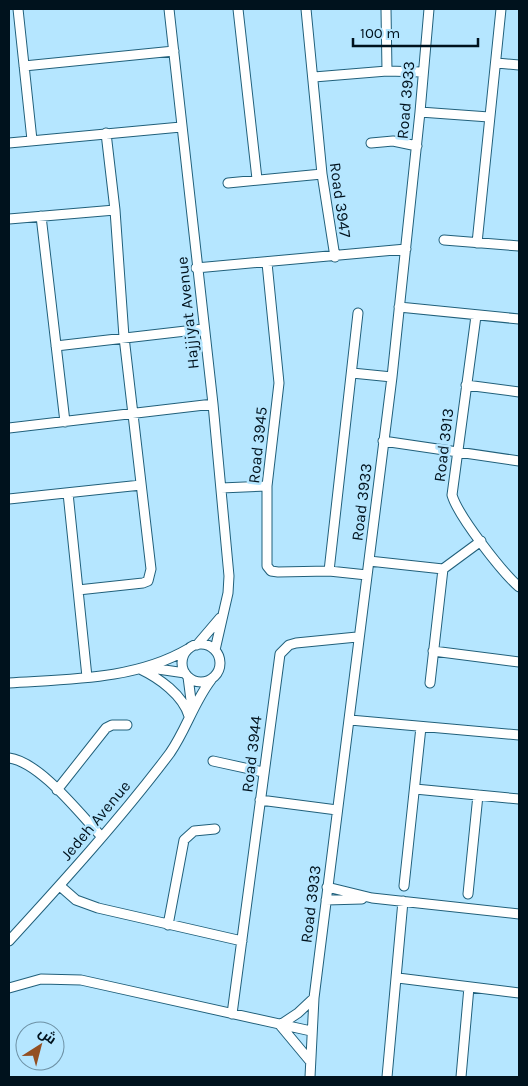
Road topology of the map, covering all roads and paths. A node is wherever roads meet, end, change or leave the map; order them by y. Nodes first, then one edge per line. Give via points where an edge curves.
1 (18, 9) edge
2 (169, 9) edge
3 (238, 9) edge
4 (306, 9) edge
5 (386, 9) edge
6 (428, 9) edge
7 (498, 9) edge
8 (174, 50) junction
9 (497, 63) junction
10 (519, 65) edge
11 (24, 66) junction
12 (387, 70) junction
13 (422, 72) junction
14 (314, 78) junction
15 (420, 112) junction
16 (489, 118) junction
17 (182, 126) junction
18 (106, 133) junction
19 (32, 140) junction
20 (9, 143) edge
21 (371, 143) dead end
22 (417, 146) junction
23 (322, 174) junction
24 (257, 179) junction
25 (228, 183) dead end
26 (115, 210) junction
27 (42, 216) junction
28 (9, 219) edge
29 (444, 240) dead end
30 (477, 243) junction
31 (519, 246) edge
32 (406, 249) junction
33 (334, 257) junction
34 (267, 263) junction
35 (196, 268) junction
36 (399, 307) junction
37 (358, 313) dead end
38 (476, 316) junction
39 (519, 319) edge
40 (203, 329) junction
41 (124, 337) junction
42 (56, 346) junction
43 (352, 373) junction
44 (392, 377) junction
45 (466, 385) junction
46 (519, 392) edge
47 (212, 404) junction
48 (133, 415) junction
49 (65, 422) junction
50 (9, 428) edge
51 (383, 441) junction
52 (457, 450) junction
53 (519, 461) edge
54 (141, 485) junction
55 (267, 486) junction
56 (221, 488) junction
57 (68, 493) junction
58 (9, 499) edge
59 (481, 541) junction
60 (368, 561) junction
61 (442, 569) junction
62 (329, 571) junction
63 (367, 575) junction
64 (519, 587) edge
65 (78, 590) junction
66 (223, 614) junction
67 (358, 637) junction
68 (197, 645) junction
69 (188, 649) junction
70 (215, 650) junction
71 (433, 651) junction
72 (519, 662) edge
73 (142, 668) junction
74 (187, 675) junction
75 (87, 677) junction
76 (211, 680) junction
77 (9, 683) edge
78 (430, 683) dead end
79 (190, 713) junction
80 (350, 720) junction
81 (127, 725) dead end
82 (421, 727) junction
83 (519, 735) edge
84 (9, 758) edge
85 (213, 761) dead end
86 (263, 772) junction
87 (415, 789) junction
88 (56, 790) junction
89 (478, 795) junction
90 (519, 799) edge
91 (260, 800) junction
92 (337, 810) junction
93 (215, 829) dead end
94 (101, 836) junction
95 (60, 886) junction
96 (404, 886) dead end
97 (327, 887) junction
98 (468, 894) dead end
99 (372, 898) junction
100 (326, 900) junction
101 (403, 901) junction
102 (519, 914) edge
103 (168, 925) junction
104 (9, 941) edge
105 (242, 941) junction
106 (398, 978) junction
107 (469, 987) junction
108 (9, 988) edge
109 (519, 992) edge
110 (314, 998) junction
111 (232, 1014) junction
112 (280, 1025) junction
113 (311, 1031) junction
114 (310, 1061) junction
115 (310, 1077) edge
116 (387, 1077) edge
117 (461, 1077) edge

1 - 11 street
2 - 8 street, Hajjiyat Avenue
3 - 24 street
4 - 14 street, Road 3947
5 - 12 street
6 - 13 street, Road 3933
7 - 9 street
8 - 11 street
8 - 17 street, Hajjiyat Avenue
9 - 10 street
9 - 16 street
11 - 19 street
12 - 13 street
12 - 14 street
13 - 15 street, Road 3933
14 - 23 street, Road 3947
15 - 16 street
15 - 22 street, Road 3933
16 - 30 street
17 - 18 street
17 - 35 street, Hajjiyat Avenue
18 - 19 street
18 - 26 street
19 - 20 street
21 - 22 street via 393,141
22 - 32 street, Road 3933
23 - 24 street
23 - 33 street, Road 3947
24 - 25 street
26 - 27 street
26 - 41 street
27 - 28 street
27 - 42 street
29 - 30 street
30 - 31 street
32 - 33 street
32 - 36 street, Road 3933
33 - 34 street, Road 3947
34 - 35 street, Road 3947
34 - 55 street, Road 3945 via 279,383
35 - 40 street, Hajjiyat Avenue
36 - 38 street
36 - 44 street, Road 3933
37 - 43 street
38 - 39 street
38 - 45 street, Road 3913
40 - 41 street
40 - 47 street, Hajjiyat Avenue
41 - 42 street
41 - 48 street
42 - 49 street
43 - 44 street
43 - 62 street
44 - 51 street, Road 3933
45 - 46 street
45 - 52 street, Road 3913
47 - 48 street
47 - 56 street, Hajjiyat Avenue
48 - 49 street
48 - 54 street
49 - 50 street
51 - 52 street
51 - 60 street, Road 3933
52 - 53 street
52 - 59 street, Road 3913 via 452,495
54 - 57 street
54 - 65 street via 151,569 148,581
55 - 56 street
55 - 62 street, Road 3945 via 267,566 271,572
56 - 66 street, Hajjiyat Avenue via 229,576
57 - 58 street
57 - 65 street
59 - 61 street
59 - 64 street, Road 3913
60 - 61 street
60 - 63 street, Road 3933
61 - 71 street
62 - 63 street, Road 3945
63 - 67 street, Road 3933
65 - 75 street
66 - 68 street
66 - 70 street, Hajjiyat Avenue
67 - 80 street, Road 3933
67 - 86 street, Road 3944 via 296,643 280,654
68 - 69 street
68 - 70 street
69 - 73 street
69 - 74 street via 183,663
70 - 76 street via 220,668
71 - 72 street
71 - 78 street
73 - 74 street
73 - 75 street
73 - 79 street via 167,687
74 - 76 street via 202,682
74 - 79 street via 191,690
75 - 77 street
76 - 79 street, Jedeh Avenue
79 - 94 street, Jedeh Avenue via 171,751
80 - 82 street
80 - 92 street, Road 3933
81 - 88 street via 106,728
82 - 83 street
82 - 87 street
84 - 88 street via 34,768
85 - 86 street
86 - 91 street, Road 3944
87 - 89 street
87 - 96 street
88 - 94 street
89 - 90 street
89 - 98 street
91 - 92 street
91 - 105 street, Road 3944
92 - 97 street, Road 3933
93 - 103 street via 194,831 184,840
94 - 95 street, Jedeh Avenue
95 - 103 street via 70,897 82,902
95 - 104 street, Jedeh Avenue
97 - 99 street
97 - 100 street, Road 3933
99 - 100 street
99 - 101 street
100 - 110 street, Road 3933
101 - 102 street
101 - 106 street
103 - 105 street
105 - 111 street, Road 3944
106 - 107 street
106 - 116 street
107 - 109 street
107 - 117 street
108 - 111 street via 40,979 81,980
110 - 112 street
110 - 113 street, Road 3933
111 - 112 street
112 - 113 street
112 - 114 street
113 - 114 street, Road 3933
114 - 115 street, Road 3933

